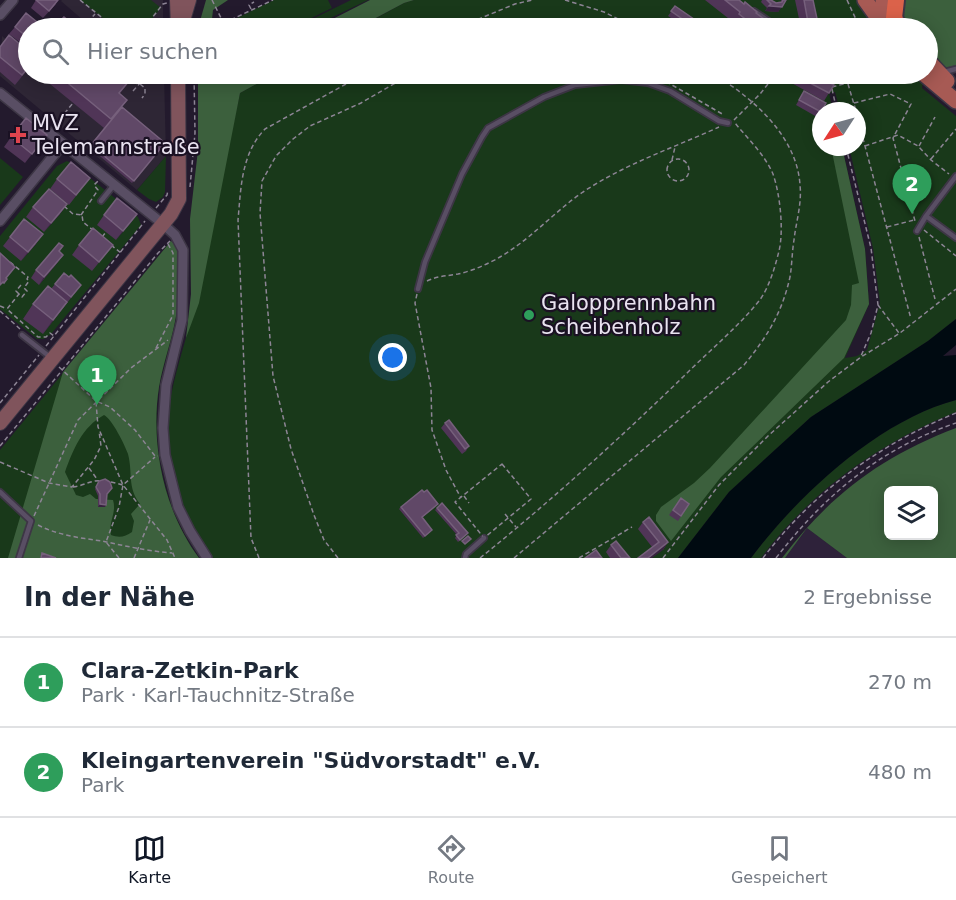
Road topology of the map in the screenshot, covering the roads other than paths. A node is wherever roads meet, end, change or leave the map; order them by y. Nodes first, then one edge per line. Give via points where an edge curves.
1 (13, 0) edge
2 (177, 0) edge
3 (189, 0) edge
4 (865, 0) edge
5 (883, 0) edge
6 (896, 0) edge
7 (745, 5) edge
8 (2, 9) edge
9 (178, 18) edge
10 (183, 18) edge
11 (764, 18) edge
12 (886, 18) edge
13 (891, 18) edge
14 (895, 18) edge
15 (956, 69) edge
16 (938, 72) edge
17 (938, 78) edge
18 (938, 81) edge
19 (178, 84) edge
20 (584, 84) edge
21 (651, 84) edge
22 (956, 90) edge
23 (0, 93) edge
24 (956, 101) edge
25 (730, 122) road end
26 (63, 144) junction
27 (955, 178) edge
28 (114, 185) junction
29 (101, 201) dead end
30 (926, 216) junction
31 (0, 221) edge
32 (163, 224) junction
33 (917, 231) road end
34 (956, 238) edge
35 (418, 289) road end
36 (22, 335) dead end
37 (48, 357) junction
38 (0, 423) edge
39 (0, 492) edge
40 (484, 538) road end
41 (19, 558) edge
42 (207, 558) edge
43 (465, 558) edge

1 - 8 street
2 - 9 main road
3 - 10 main road
4 - 12 main road
5 - 13 main road
6 - 14 highway
7 - 11 lane
15 - 16 lane
17 - 22 main road
18 - 24 main road
19 - 32 main road via 179,199
20 - 35 lane via 544,96 489,128 462,174 425,262
21 - 25 lane via 670,91 719,122
23 - 26 street
26 - 28 street
26 - 31 street
27 - 30 lane
28 - 29 lane
28 - 32 street
30 - 33 lane
30 - 34 lane
32 - 37 main road
32 - 42 street via 183,250 181,331 166,385 160,456 178,507
36 - 37 lane
37 - 38 main road
39 - 41 lane via 31,521
40 - 43 lane

